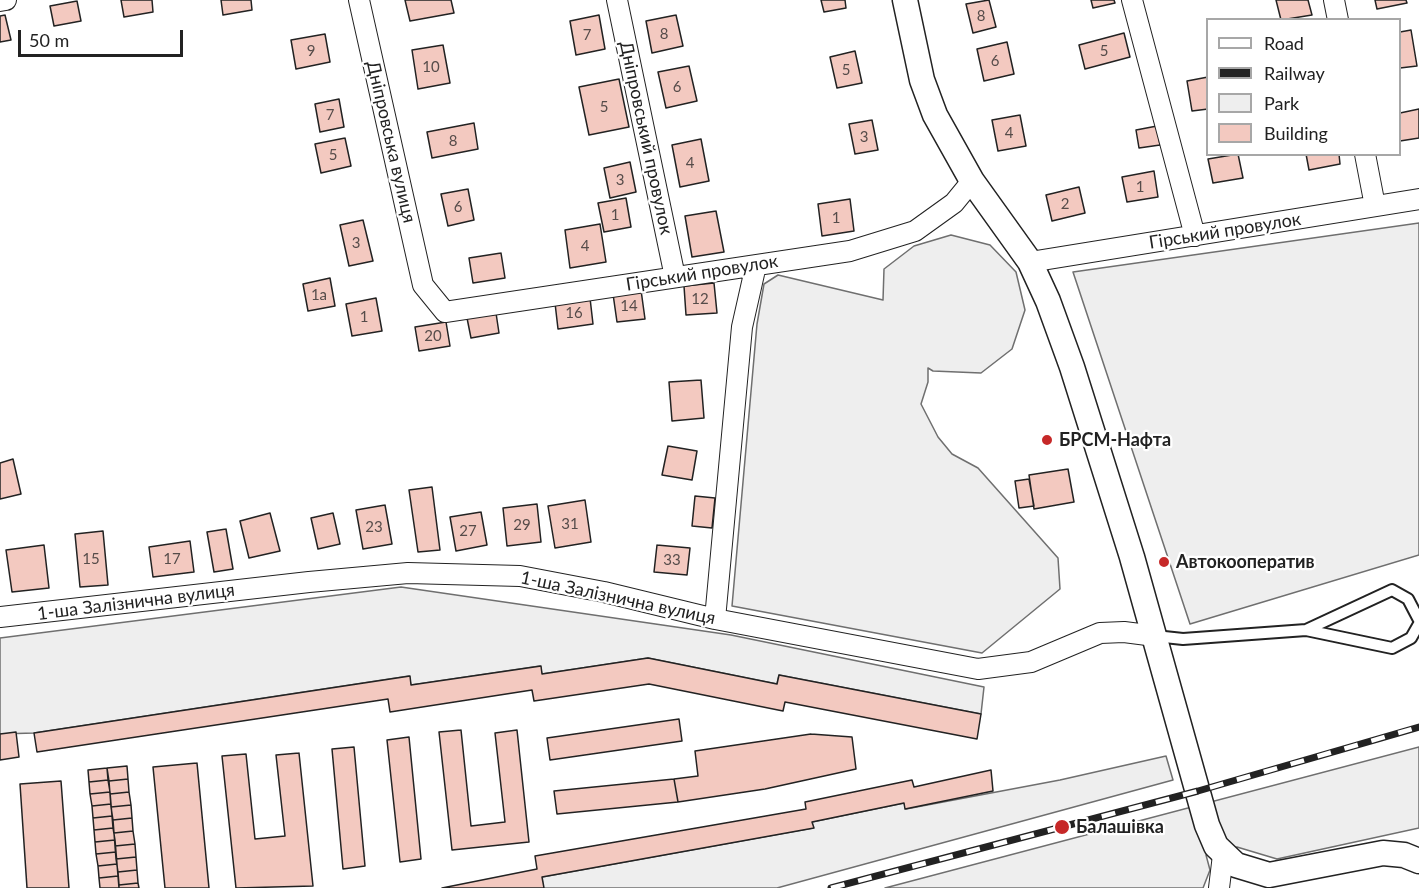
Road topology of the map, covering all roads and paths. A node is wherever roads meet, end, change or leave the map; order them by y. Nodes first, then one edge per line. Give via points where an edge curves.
1 (6, 0) edge
2 (359, 0) edge
3 (617, 0) edge
4 (904, 0) edge
5 (1132, 0) edge
6 (1334, 0) edge
7 (0, 1) edge
8 (1338, 18) edge
9 (1365, 156) edge
10 (972, 181) junction
11 (1419, 199) edge
12 (1375, 206) junction
13 (1195, 236) junction
14 (1030, 262) junction
15 (756, 265) junction
16 (675, 277) junction
17 (423, 285) joint
18 (0, 617) edge
19 (715, 619) junction
20 (1419, 622) edge
21 (1306, 630) junction
22 (1155, 636) junction
23 (1223, 855) junction
24 (1419, 861) edge
25 (1220, 888) edge

1 - 7 street
2 - 17 street, Дніпровська вулиця
3 - 16 street, Дніпровський провулок
4 - 10 street via 922,80 935,115
5 - 13 street
6 - 8 street
9 - 12 street
10 - 14 street
10 - 15 street, Гірський провулок via 954,203 915,231 850,251
11 - 12 street, Гірський провулок
12 - 13 street, Гірський провулок
13 - 14 street, Гірський провулок
14 - 22 street via 1072,367
15 - 16 street, Гірський провулок
15 - 19 street via 742,327
16 - 17 street, Гірський провулок via 445,312
18 - 19 street, 1-ша Залізнична вулиця via 408,573 520,576
19 - 22 street, 1-ша Залізнична вулиця via 978,669 1031,662 1100,633
20 - 21 lane via 1411,639 1392,648
20 - 21 lane via 1408,599 1392,590
21 - 22 lane via 1183,639
22 - 23 street via 1208,825
23 - 24 street via 1250,871 1269,875 1383,853
23 - 25 street

